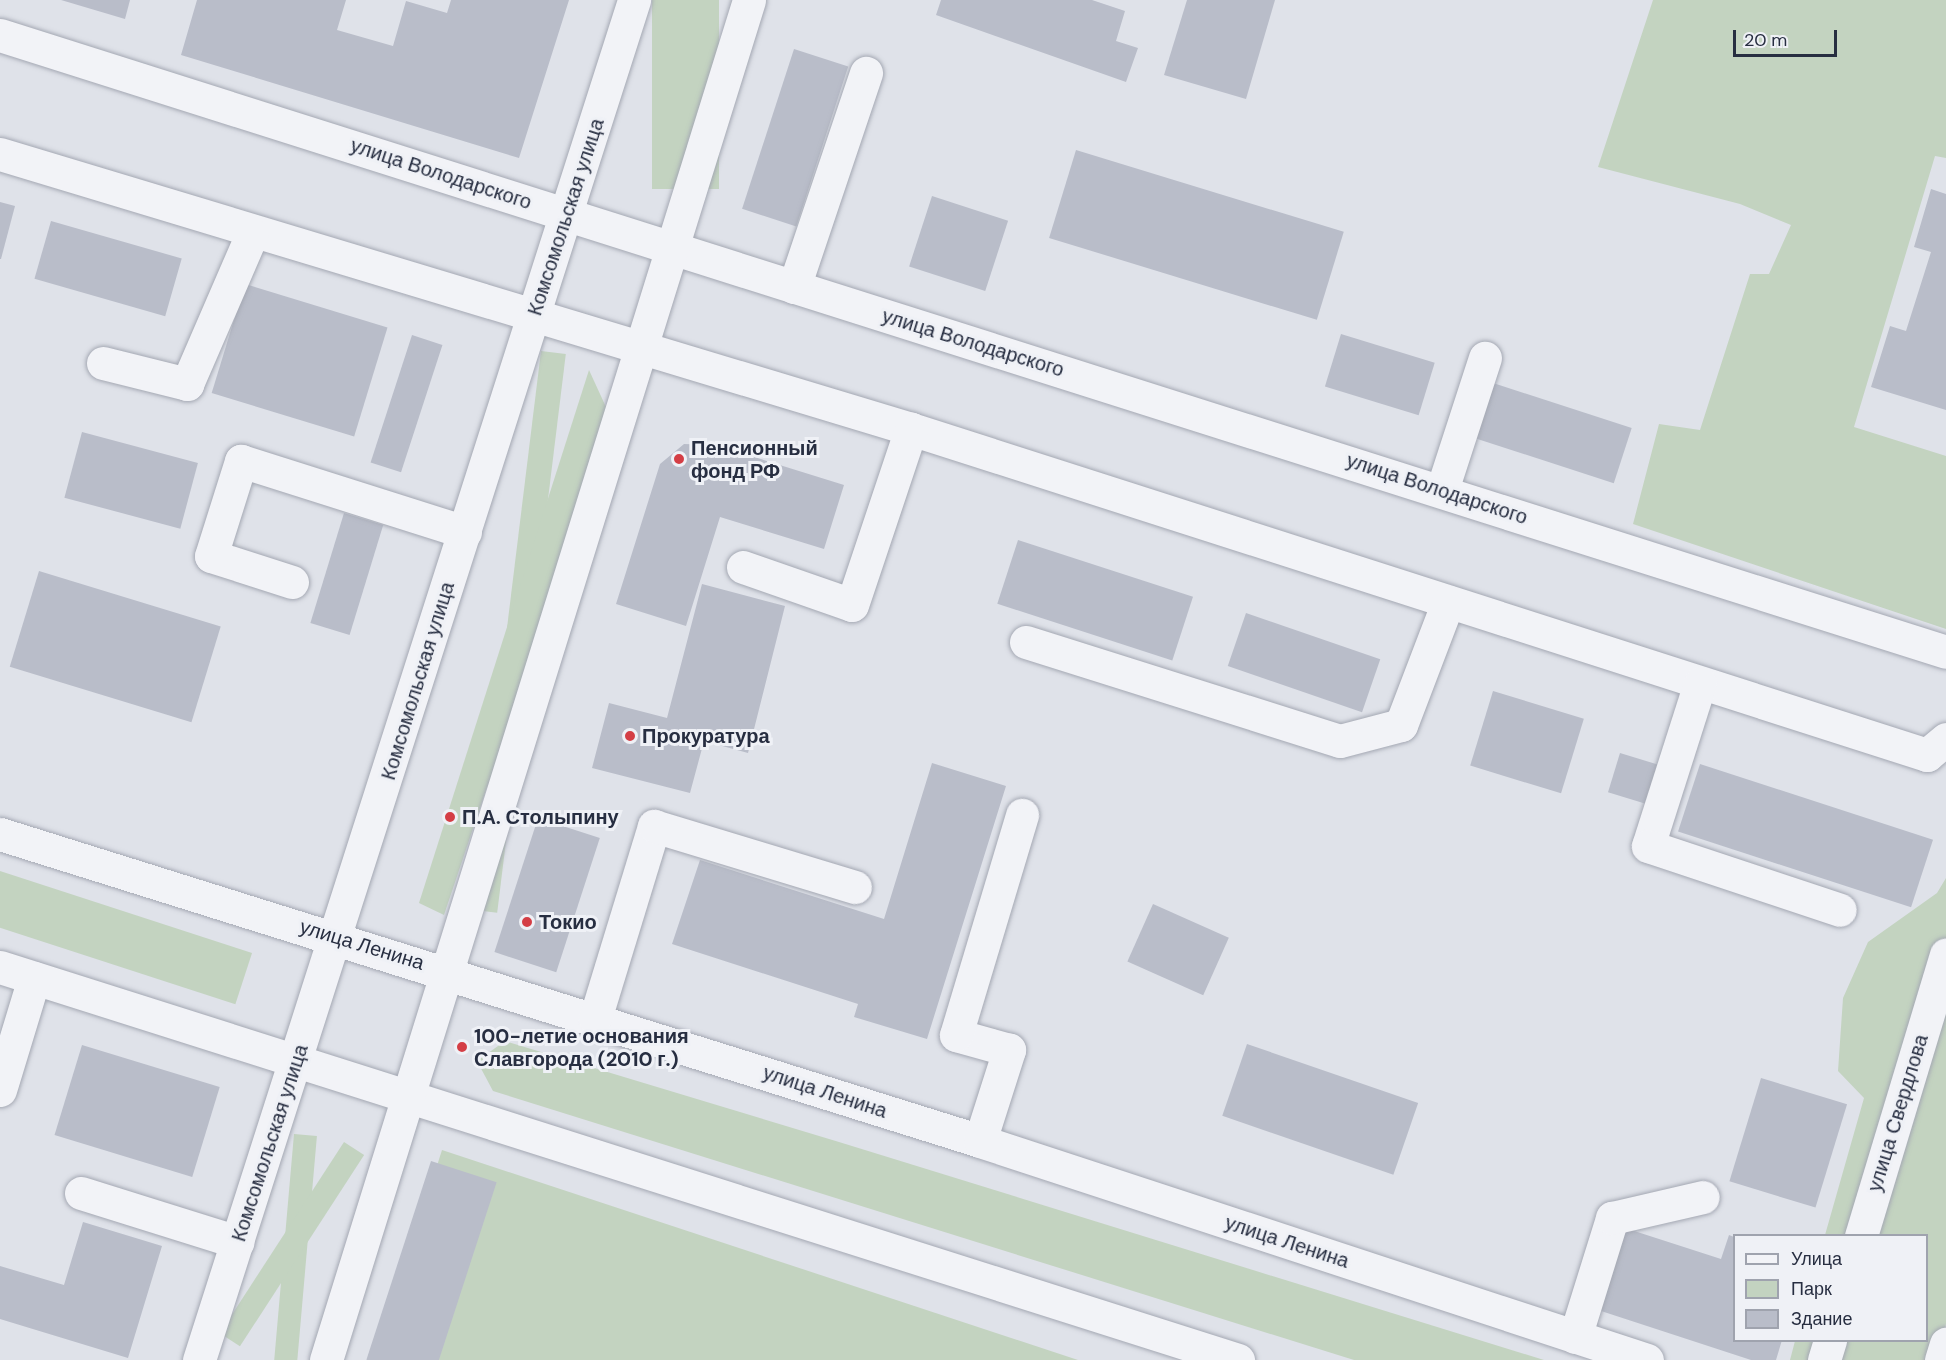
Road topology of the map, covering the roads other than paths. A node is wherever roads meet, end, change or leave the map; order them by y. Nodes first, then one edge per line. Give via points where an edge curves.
1 (634, 0) edge
2 (749, 0) edge
3 (0, 35) edge
4 (866, 73) dead end
5 (0, 154) edge
6 (567, 214) junction
7 (252, 234) junction
8 (672, 247) junction
9 (794, 288) junction
10 (534, 317) junction
11 (640, 349) junction
12 (1485, 358) dead end
13 (103, 363) dead end
14 (911, 429) junction
15 (1442, 490) junction
16 (465, 532) junction
17 (743, 567) dead end
18 (292, 582) dead end
19 (1448, 602) junction
20 (1026, 642) dead end
21 (1946, 652) edge
22 (1701, 683) junction
23 (1936, 747) edge
24 (1022, 815) dead end
25 (0, 834) edge
26 (855, 887) dead end
27 (1840, 910) dead end
28 (337, 938) junction
29 (1946, 955) edge
30 (0, 967) edge
31 (446, 972) junction
32 (34, 978) junction
33 (595, 1019) junction
34 (297, 1061) junction
35 (0, 1090) edge
36 (409, 1095) junction
37 (980, 1141) junction
38 (81, 1193) dead end
39 (1703, 1197) dead end
40 (1862, 1234) edge
41 (237, 1242) junction
42 (1575, 1337) junction
43 (1830, 1342) edge
44 (1946, 1344) edge
45 (199, 1360) edge
46 (326, 1360) edge
47 (1238, 1360) edge
48 (1647, 1360) edge
49 (1824, 1360) edge
50 (1941, 1360) edge

1 - 6 street, Комсомольская улица
2 - 8 street
3 - 6 street, улица Володарского
4 - 9 street
5 - 7 street
6 - 8 street, улица Володарского
6 - 10 street, Комсомольская улица
7 - 10 street
7 - 13 street via 187,384
8 - 9 street, улица Володарского
8 - 11 street
9 - 15 street, улица Володарского
10 - 11 street
10 - 16 street, Комсомольская улица
11 - 14 street
11 - 31 street
12 - 15 street
14 - 17 street via 852,605
14 - 19 street
15 - 21 street, улица Володарского
16 - 18 street via 241,461 211,556
16 - 28 street, Комсомольская улица
19 - 20 street via 1401,725 1340,741
19 - 22 street
22 - 23 street
22 - 27 street via 1648,846
24 - 37 street via 956,1035 1009,1050
25 - 28 street, улица Ленина
26 - 33 street via 654,826
28 - 31 street, улица Ленина
28 - 34 street, Комсомольская улица
29 - 40 street, улица Свердлова
30 - 32 street
31 - 33 street, улица Ленина
31 - 36 street
32 - 34 street
32 - 35 street
33 - 37 street, улица Ленина
34 - 36 street
34 - 41 street, Комсомольская улица
36 - 46 street
36 - 47 street
37 - 42 street, улица Ленина
38 - 41 street
39 - 42 street via 1611,1218
41 - 45 street, Комсомольская улица
42 - 48 street, улица Ленина
43 - 49 street
44 - 50 street

